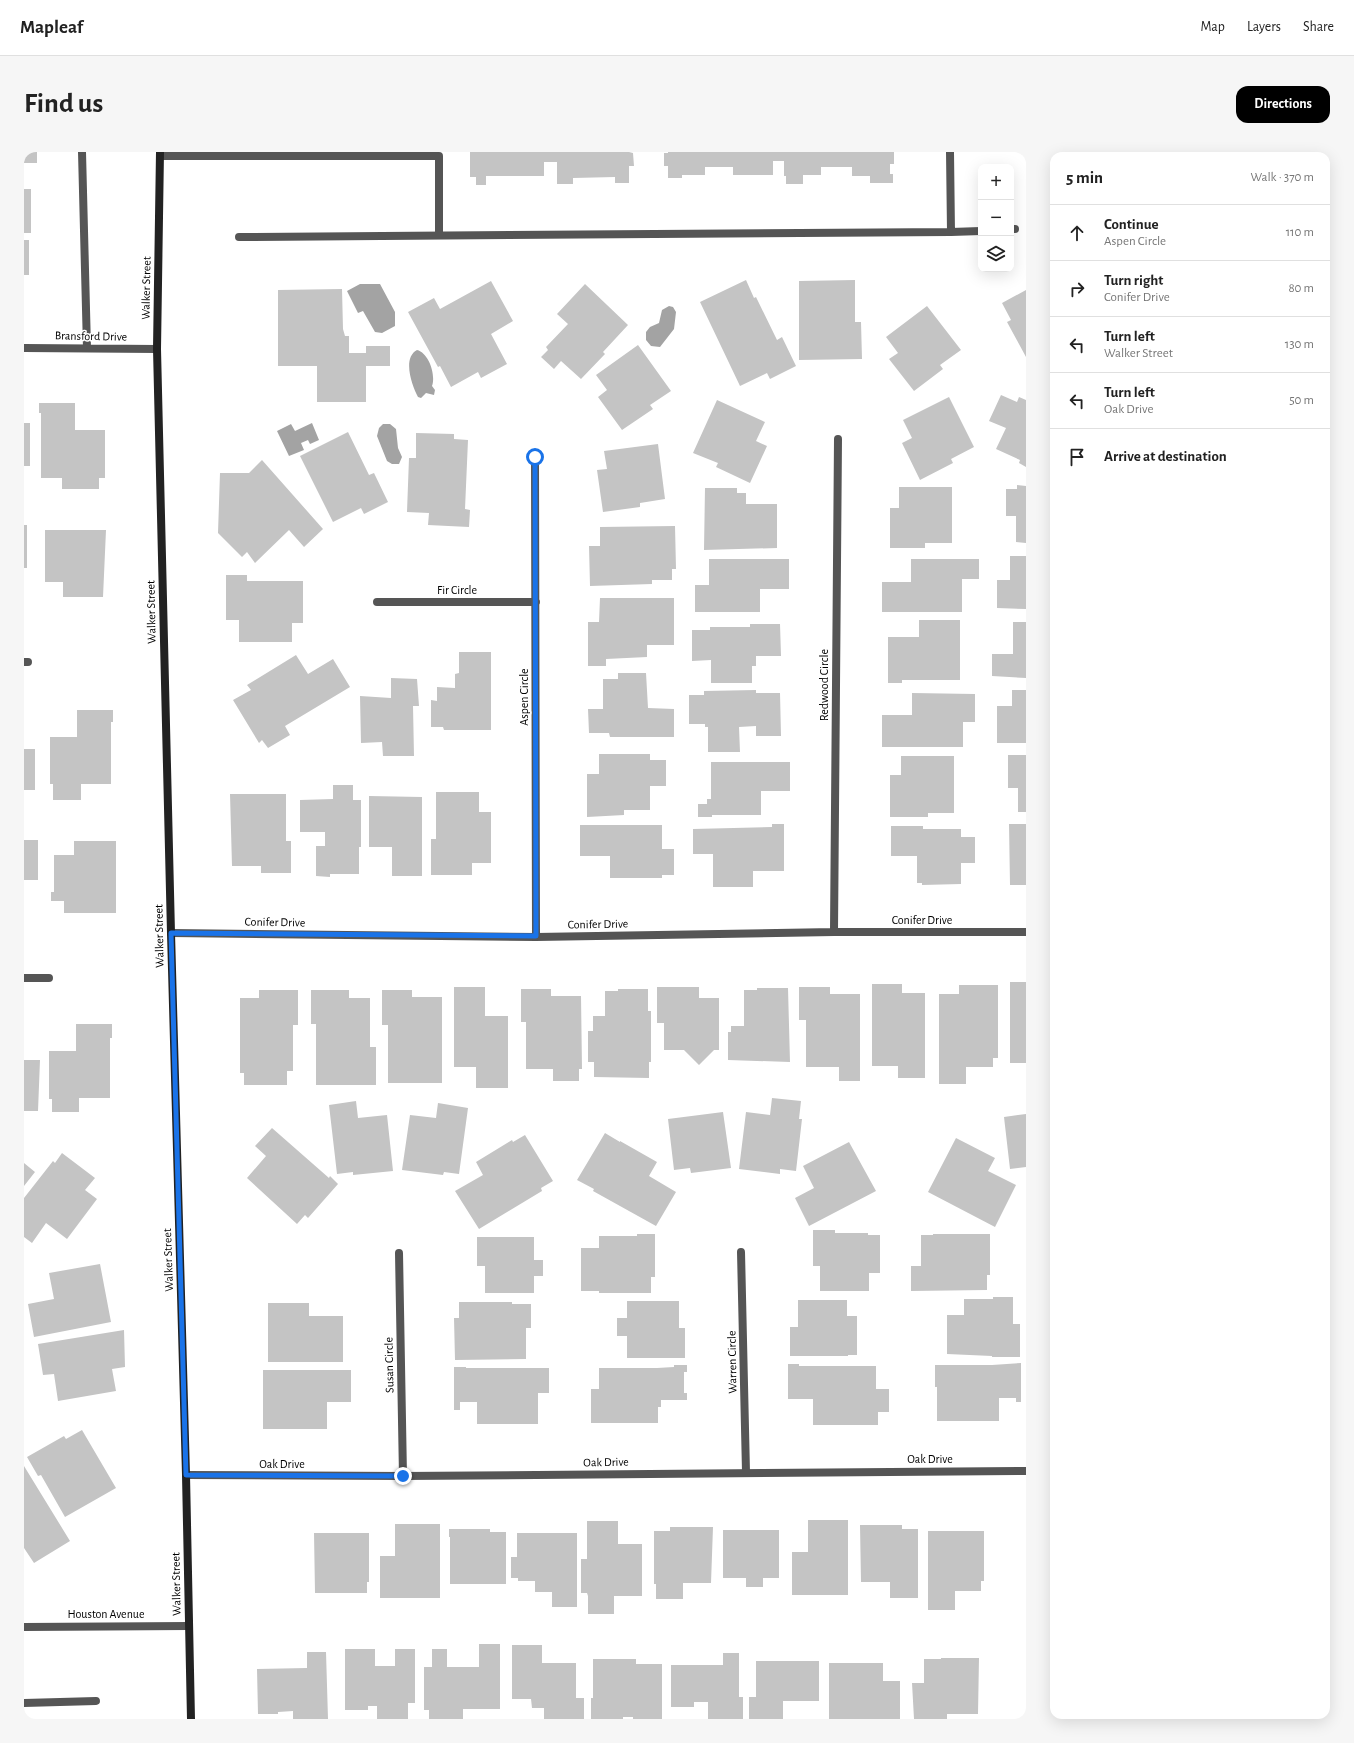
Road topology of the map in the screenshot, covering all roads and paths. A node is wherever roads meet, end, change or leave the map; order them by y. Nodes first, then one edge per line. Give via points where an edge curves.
1 (82, 152) edge
2 (950, 152) edge
3 (160, 154) edge
4 (978, 231) edge
5 (951, 232) junction
6 (439, 235) junction
7 (239, 237) dead end
8 (24, 348) edge
9 (88, 348) junction
10 (157, 349) junction
11 (838, 439) dead end
12 (535, 457) dead end
13 (377, 602) dead end
14 (536, 602) junction
15 (834, 932) junction
16 (1026, 932) edge
17 (171, 933) junction
18 (536, 936) junction
19 (24, 978) edge
20 (49, 978) dead end
21 (741, 1252) dead end
22 (399, 1253) dead end
23 (1026, 1471) edge
24 (746, 1472) junction
25 (186, 1475) junction
26 (403, 1476) junction
27 (189, 1626) junction
28 (24, 1627) edge
29 (96, 1701) dead end
30 (24, 1703) edge
31 (191, 1719) edge

1 - 9 street
2 - 5 street
3 - 6 street via 439,156
3 - 10 main road, Walker Street
4 - 5 street
5 - 6 street
6 - 7 street
8 - 9 street, Bransford Drive
9 - 10 street, Bransford Drive
10 - 17 main road, Walker Street
11 - 15 street, Redwood Circle
12 - 14 street, Aspen Circle
13 - 14 street, Fir Circle
14 - 18 street, Aspen Circle
15 - 16 street, Conifer Drive
15 - 18 street, Conifer Drive
17 - 18 street, Conifer Drive
17 - 25 main road, Walker Street
19 - 20 street
21 - 24 street, Warren Circle
22 - 26 street, Susan Circle
23 - 24 street, Oak Drive
24 - 26 street, Oak Drive
25 - 26 street, Oak Drive
25 - 27 main road, Walker Street
27 - 28 street, Houston Avenue
27 - 31 main road, Walker Street
29 - 30 street

